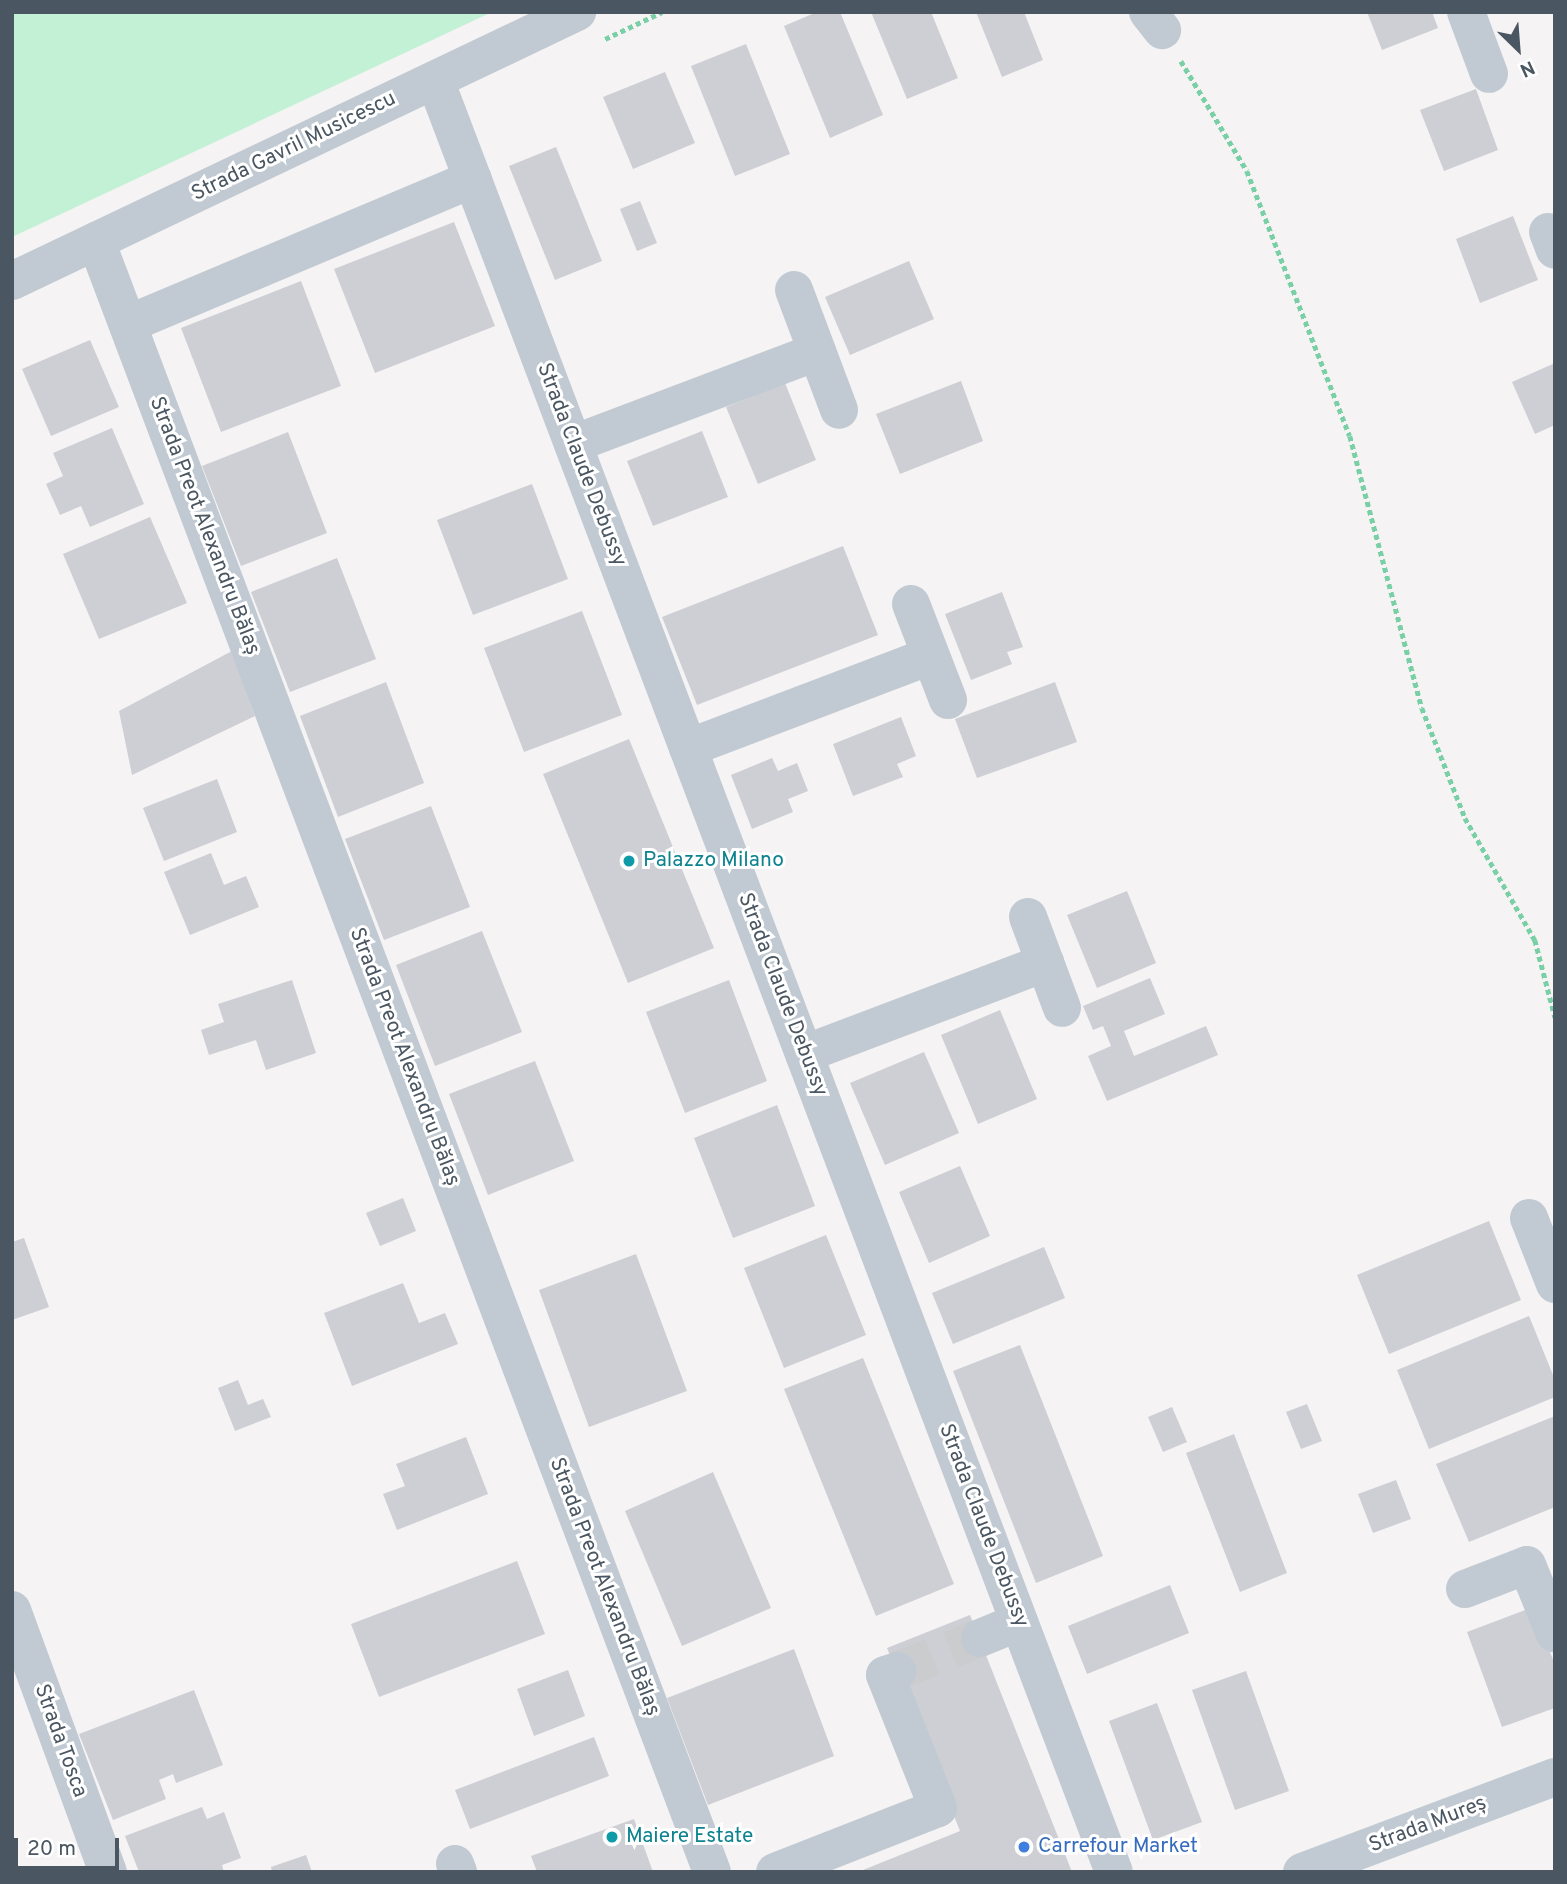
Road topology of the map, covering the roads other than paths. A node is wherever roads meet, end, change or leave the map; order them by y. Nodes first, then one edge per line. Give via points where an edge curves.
1 (577, 12) edge
2 (1468, 13) edge
3 (1489, 74) dead end
4 (435, 80) junction
5 (473, 179) junction
6 (96, 241) junction
7 (12, 281) edge
8 (794, 290) dead end
9 (128, 324) junction
10 (817, 352) junction
11 (839, 410) dead end
12 (573, 444) junction
13 (911, 604) dead end
14 (930, 656) junction
15 (947, 700) dead end
16 (688, 748) junction
17 (1028, 917) dead end
18 (1045, 963) junction
19 (1062, 1008) dead end
20 (804, 1054) junction
21 (1529, 1218) dead end
22 (1555, 1284) edge
23 (1465, 1589) dead end
24 (12, 1611) edge
25 (1019, 1622) junction
26 (1555, 1634) edge
27 (980, 1638) tunnel mouth
28 (897, 1671) dead end
29 (1555, 1777) edge
30 (1312, 1870) edge
31 (108, 1872) edge
32 (712, 1872) edge
33 (775, 1872) edge
34 (1114, 1872) edge

1 - 4 street, Strada Gavril Musicescu
2 - 3 street
4 - 5 street, Strada Claude Debussy
4 - 6 street, Strada Gavril Musicescu
5 - 9 street
5 - 12 street, Strada Claude Debussy
6 - 7 street, Strada Gavril Musicescu
6 - 9 street, Strada Preot Alexandru Bălaș
8 - 10 street
9 - 32 street, Strada Preot Alexandru Bălaș
10 - 11 street
10 - 12 street
12 - 16 street, Strada Claude Debussy
13 - 14 street
14 - 15 street
14 - 16 street
16 - 20 street, Strada Claude Debussy
17 - 18 street
18 - 19 street
18 - 20 street
20 - 25 street, Strada Claude Debussy
21 - 22 street
23 - 26 street via 1527,1565
24 - 31 street, Strada Tosca
25 - 27 street
25 - 34 street, Strada Claude Debussy
28 - 33 street via 885,1675 937,1808
29 - 30 street, Strada Mureș

